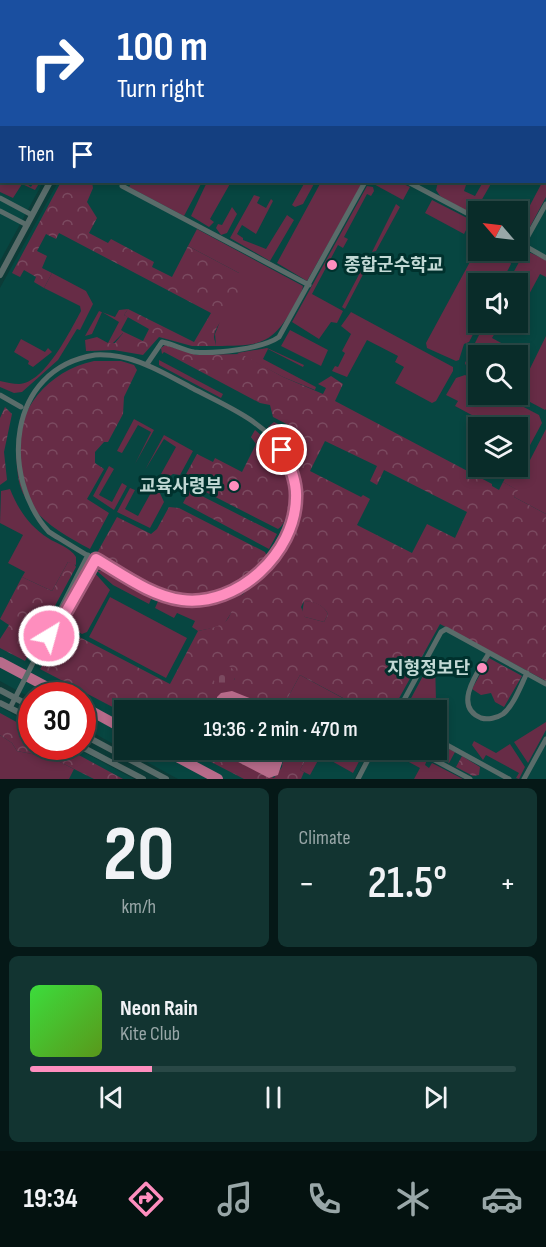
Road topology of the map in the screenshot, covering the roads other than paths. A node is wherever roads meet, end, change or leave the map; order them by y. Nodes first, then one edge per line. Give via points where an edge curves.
1 (49, 183) edge
2 (364, 183) edge
3 (410, 183) edge
4 (122, 186) dead end
5 (0, 198) edge
6 (546, 204) edge
7 (0, 211) edge
8 (468, 214) edge
9 (32, 215) junction
10 (27, 225) junction
11 (528, 232) edge
12 (528, 248) edge
13 (546, 258) edge
14 (0, 275) edge
15 (309, 285) junction
16 (147, 363) junction
17 (0, 395) edge
18 (21, 407) junction
19 (12, 432) dead end
20 (24, 507) dead end
21 (88, 555) junction
22 (96, 559) junction
23 (49, 636) junction
24 (489, 653) junction
25 (527, 673) junction
26 (546, 684) edge
27 (0, 690) edge
28 (15, 698) junction
29 (18, 699) edge
30 (404, 700) edge
31 (0, 702) edge
32 (10, 708) junction
33 (18, 712) edge
34 (546, 739) edge
35 (96, 742) edge
36 (447, 746) edge
37 (96, 754) edge
38 (368, 760) edge
39 (435, 760) edge
40 (143, 779) edge
41 (166, 779) edge
42 (358, 779) edge
43 (470, 779) edge
44 (509, 779) edge
45 (524, 779) edge

1 - 9 street
2 - 15 street
3 - 8 street
4 - 15 street
5 - 9 street
6 - 11 street
7 - 10 street
9 - 10 street
10 - 14 street
12 - 13 street
15 - 16 street via 274,341 243,349 200,352 162,342
16 - 18 street via 112,355 77,359 42,380
16 - 22 street via 268,433 291,469 295,511 268,564 236,590 210,599 167,597
17 - 18 street
18 - 19 street
20 - 21 street via 49,532
21 - 22 street
21 - 23 street
22 - 23 street
23 - 28 street
24 - 25 street
24 - 25 street via 468,693 469,706 477,716 490,719 504,713
24 - 30 street via 443,630
25 - 26 street
27 - 28 street
28 - 29 street
28 - 32 street
31 - 32 street
32 - 33 street
34 - 45 street
35 - 41 street
36 - 44 street
37 - 40 street
38 - 42 street
39 - 43 street

